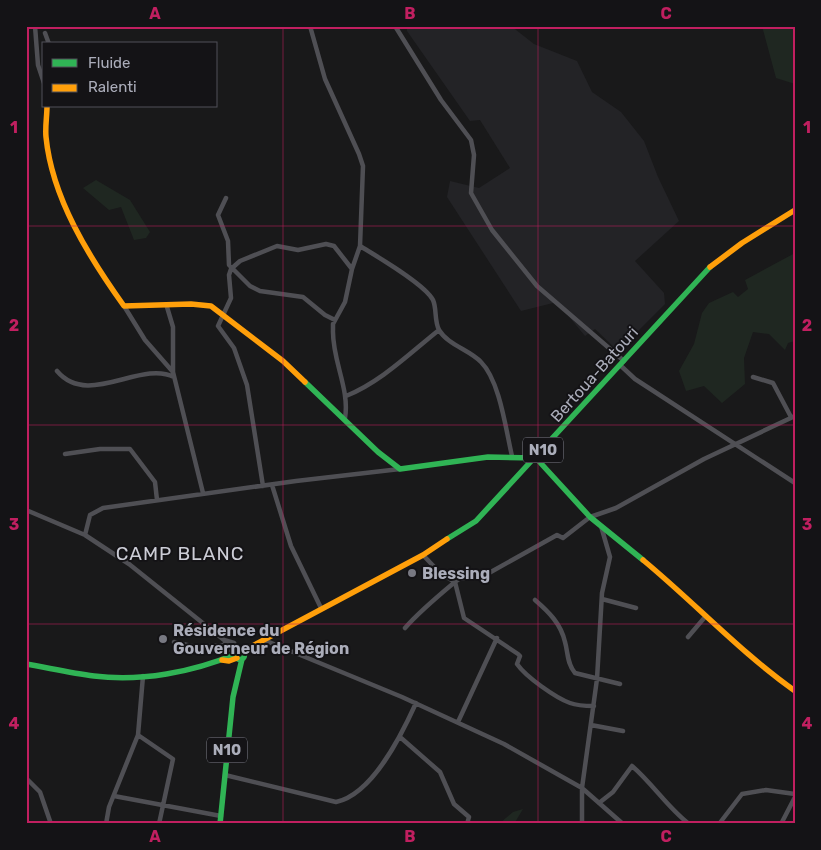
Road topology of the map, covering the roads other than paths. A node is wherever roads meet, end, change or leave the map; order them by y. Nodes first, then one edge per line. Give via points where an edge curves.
1 (35, 26) edge
2 (310, 26) edge
3 (395, 26) edge
4 (45, 33) dead end
5 (48, 42) edge
6 (42, 72) edge
7 (47, 108) edge
8 (226, 198) dead end
9 (795, 210) edge
10 (360, 246) junction
11 (232, 268) junction
12 (352, 269) junction
13 (124, 306) junction
14 (167, 307) junction
15 (225, 316) junction
16 (335, 320) junction
17 (439, 330) junction
18 (622, 363) junction
19 (57, 372) dead end
20 (174, 374) junction
21 (753, 377) dead end
22 (346, 396) junction
23 (793, 416) edge
24 (345, 418) junction
25 (736, 444) junction
26 (65, 454) dead end
27 (512, 456) junction
28 (536, 458) junction
29 (400, 469) junction
30 (795, 482) edge
31 (272, 485) junction
32 (263, 486) junction
33 (203, 493) junction
34 (157, 500) junction
35 (26, 510) edge
36 (590, 517) junction
37 (601, 525) junction
38 (85, 535) junction
39 (423, 555) junction
40 (455, 582) junction
41 (602, 599) junction
42 (535, 600) dead end
43 (321, 608) junction
44 (636, 608) dead end
45 (705, 617) junction
46 (406, 628) dead end
47 (688, 637) dead end
48 (497, 638) junction
49 (224, 640) junction
50 (263, 640) junction
51 (174, 642) dead end
52 (226, 645) junction
53 (239, 655) junction
54 (26, 663) edge
55 (143, 676) junction
56 (597, 679) junction
57 (620, 684) dead end
58 (795, 691) edge
59 (416, 704) junction
60 (594, 706) junction
61 (458, 722) junction
62 (591, 725) junction
63 (623, 731) dead end
64 (138, 735) junction
65 (400, 737) junction
66 (225, 775) junction
67 (26, 778) edge
68 (582, 788) junction
69 (114, 796) junction
70 (795, 796) edge
71 (599, 802) junction
72 (161, 806) junction
73 (221, 816) junction
74 (51, 824) edge
75 (106, 824) edge
76 (159, 824) edge
77 (220, 824) edge
78 (468, 824) edge
79 (582, 824) edge
80 (624, 824) edge
81 (689, 824) edge
82 (719, 824) edge
83 (781, 824) edge

1 - 6 street via 38,66
2 - 10 street via 325,80 363,166
3 - 18 street via 441,100 471,140 474,155 471,194 492,230 537,286
4 - 5 street
7 - 13 main road via 46,137 55,177 73,220
8 - 11 street via 218,215 228,241 227,258
9 - 18 main road, Bertoua-Batouri / N10 via 709,268
10 - 12 street
10 - 17 street via 429,294 434,302
11 - 12 street via 240,261 277,246 298,250 326,244 334,246
11 - 15 street via 229,275 231,298
11 - 16 street via 253,288 303,296
12 - 16 street via 345,302
13 - 14 main road
13 - 20 street via 145,340
14 - 15 main road via 203,304
14 - 20 street via 173,327
15 - 24 main road via 283,362
15 - 32 street via 218,326 234,348 246,385
16 - 22 street via 332,330 334,350
17 - 22 street via 383,375 360,391
17 - 27 street via 484,365 497,396
18 - 25 street via 635,379
18 - 28 main road, Bertoua-Batouri / N10
19 - 20 street via 69,382 85,385 160,372
20 - 33 street
21 - 23 street via 773,384
22 - 24 street
23 - 25 street
24 - 29 main road
25 - 30 street
25 - 36 street via 616,508
26 - 34 street via 130,449 155,482
27 - 28 main road
27 - 29 main road via 451,460
28 - 36 main road
28 - 39 main road, Bertoua-Batouri / N10 via 482,516
29 - 31 street
31 - 32 street
31 - 43 street via 291,546
32 - 33 street
33 - 34 street
34 - 38 street via 93,512
35 - 38 street
36 - 37 main road
36 - 40 street via 563,538 558,535 490,573
37 - 41 street via 610,556
37 - 45 main road
38 - 49 street via 129,564
39 - 40 street via 440,573
39 - 43 main road, Bertoua-Batouri / N10
40 - 46 street via 423,608
40 - 48 street via 464,618
41 - 44 street
41 - 56 street
42 - 56 street via 559,626 572,670
43 - 50 main road, Bertoua-Batouri / N10
45 - 47 street
45 - 58 main road
48 - 60 street via 519,654 517,664 534,680 570,703
48 - 61 street
49 - 52 street
49 - 53 street via 234,643
50 - 53 main road, Bertoua-Batouri / N10 via 247,647
50 - 59 street
51 - 52 street via 196,647
52 - 53 street
53 - 55 main road, Bertoua-Batouri via 180,672
53 - 66 main road, N10 via 235,665
54 - 55 main road, Bertoua-Batouri via 95,676
55 - 64 street
56 - 57 street
56 - 60 street
59 - 61 street
59 - 65 street
60 - 62 street
61 - 68 street
62 - 63 street
62 - 68 street
64 - 69 street
64 - 72 street via 173,759
65 - 66 street via 373,775 356,792 340,801
65 - 78 street via 440,772 454,804 469,817
66 - 73 main road, N10
67 - 74 street via 40,792
68 - 71 street
68 - 79 street
69 - 72 street
69 - 75 street
70 - 82 street via 766,790 742,794
70 - 83 street
71 - 80 street
71 - 81 street via 613,792 632,766
72 - 73 street
72 - 76 street
73 - 77 main road, N10

